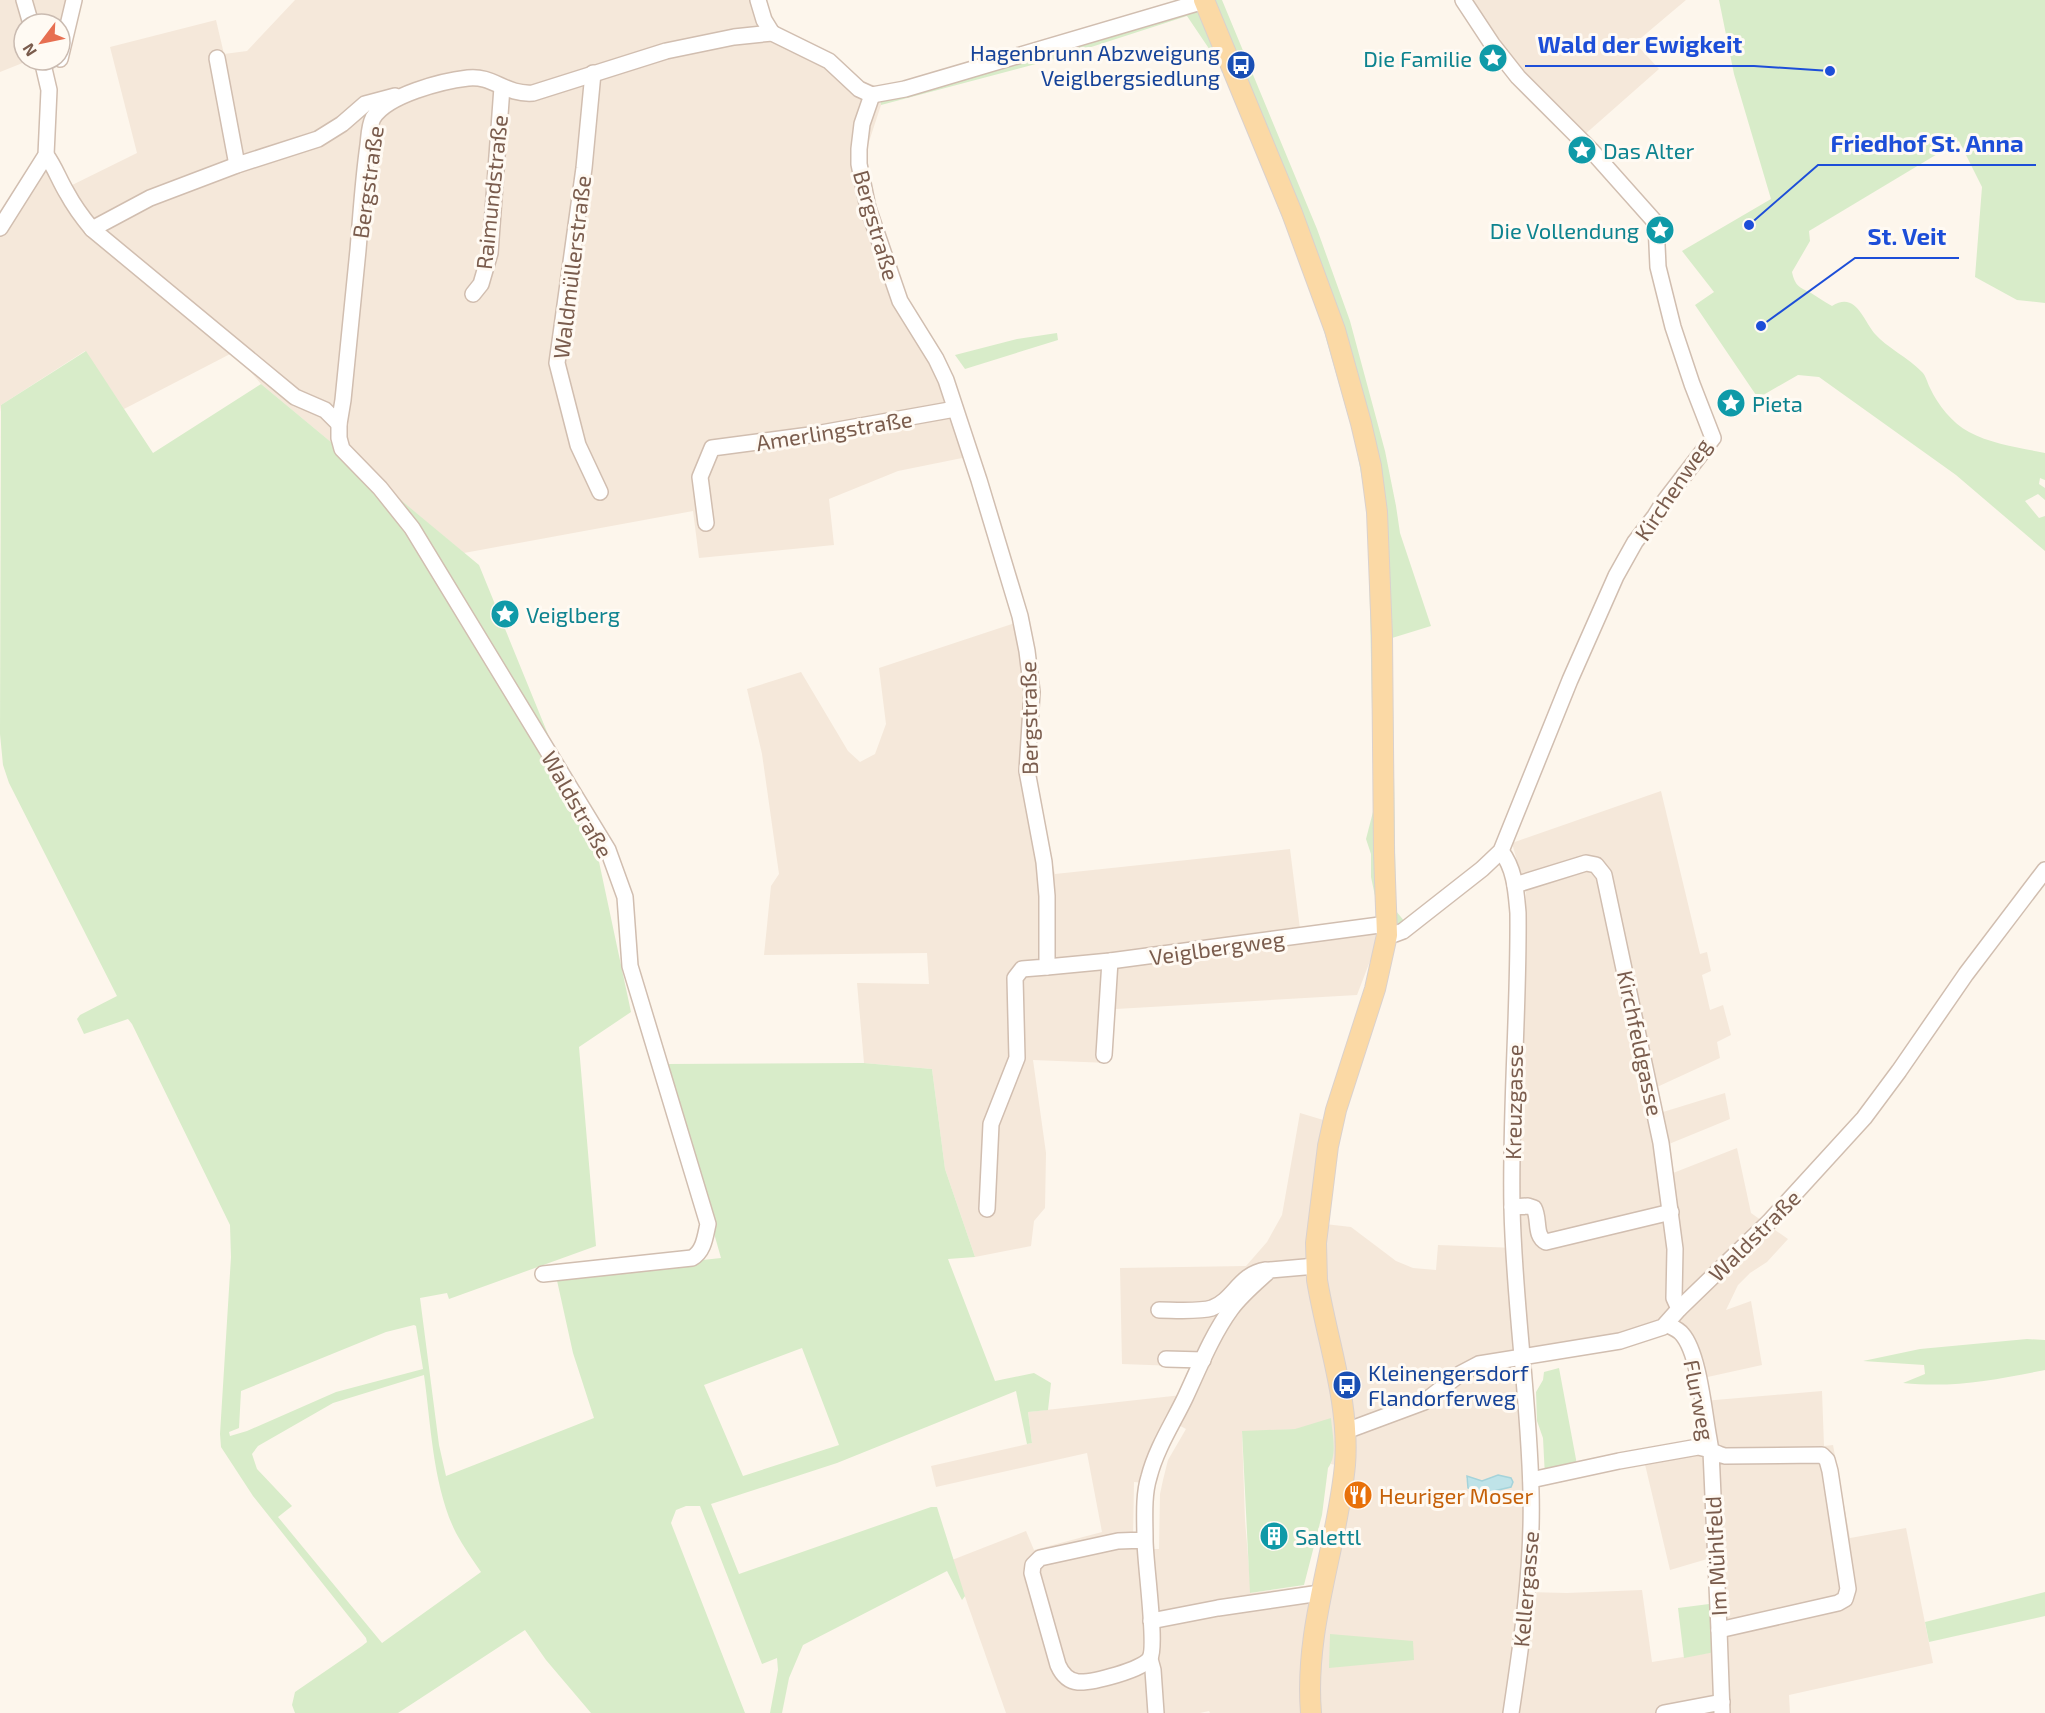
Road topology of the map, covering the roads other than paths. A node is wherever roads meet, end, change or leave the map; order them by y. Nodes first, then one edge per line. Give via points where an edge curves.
1 (758, 0) edge
2 (1204, 0) edge
3 (1463, 0) edge
4 (772, 33) junction
5 (216, 58) dead end
6 (44, 72) edge
7 (55, 72) edge
8 (592, 72) junction
9 (502, 87) junction
10 (48, 90) junction
11 (404, 94) junction
12 (872, 95) junction
13 (46, 155) junction
14 (237, 165) junction
15 (0, 228) edge
16 (92, 229) junction
17 (473, 294) dead end
18 (955, 410) junction
19 (339, 424) junction
20 (600, 492) dead end
21 (706, 523) dead end
22 (1501, 850) junction
23 (2045, 870) edge
24 (1515, 885) junction
25 (1387, 930) junction
26 (1110, 961) junction
27 (1047, 967) junction
28 (1104, 1055) dead end
29 (1512, 1207) junction
30 (987, 1209) dead end
31 (1671, 1212) junction
32 (1316, 1266) junction
33 (1270, 1270) junction
34 (543, 1274) dead end
35 (1679, 1309) junction
36 (1159, 1310) dead end
37 (1666, 1324) junction
38 (1523, 1357) junction
39 (1166, 1359) dead end
40 (1203, 1360) junction
41 (1346, 1431) junction
42 (1710, 1451) junction
43 (1531, 1480) junction
44 (1145, 1540) junction
45 (1320, 1593) junction
46 (1151, 1621) junction
47 (1719, 1629) junction
48 (1150, 1659) junction
49 (1722, 1708) edge
50 (1156, 1713) edge
51 (1311, 1713) edge
52 (1511, 1713) edge
53 (1664, 1713) edge

1 - 4 street
2 - 12 street via 905,89
2 - 25 main road via 1318,282 1348,373 1371,466 1377,512 1382,636
3 - 22 street, Kirchenweg via 1518,77 1656,223 1658,267 1673,327 1713,438 1635,542 1616,576
4 - 8 street, Bergstraße via 682,47
4 - 12 street via 829,61 860,90
5 - 14 street
6 - 10 street
7 - 10 street
8 - 9 street, Bergstraße via 533,93
8 - 20 street, Waldmüllerstraße via 584,168 557,363 578,445
9 - 11 street, Bergstraße via 470,78
9 - 17 street, Raimundstraße via 490,253 481,284
10 - 13 street
11 - 14 street via 365,104 318,139
11 - 19 street, Bergstraße via 379,112 371,124
12 - 18 street, Bergstraße via 859,149 868,208 900,301 940,367
13 - 15 street
13 - 16 street
14 - 16 street via 150,198
16 - 19 street via 295,397 325,410
18 - 21 street, Amerlingstraße via 712,448 700,477
18 - 27 street, Bergstraße via 1018,608 1029,658 1032,692 1027,771 1045,870
19 - 34 street, Waldstraße via 342,449 412,528 608,850 626,897 630,966 708,1224 703,1246 692,1258
22 - 24 street, Kreuzgasse
22 - 25 street, Kirchenweg via 1403,930 1395,934
23 - 35 street, Waldstraße via 1874,1106 1769,1222
24 - 29 street, Kreuzgasse via 1518,934
24 - 31 street, Kirchfeldgasse via 1587,863 1596,865 1604,875 1659,1132
25 - 26 street, Veiglbergweg
25 - 32 main road via 1375,989 1332,1125 1318,1214
26 - 27 street, Veiglbergweg
26 - 28 street
27 - 30 street via 1022,969 1015,978 1017,1058 991,1124
29 - 31 street via 1534,1208 1539,1236 1546,1242
29 - 38 street, Kreuzgasse
31 - 35 street, Kirchfeldgasse via 1676,1255 1674,1298
32 - 33 street
32 - 41 main road
33 - 36 street via 1250,1275 1212,1308
33 - 40 street via 1233,1306
35 - 37 street, Waldstraße
37 - 38 street, Waldstraße via 1654,1332 1620,1341
37 - 42 street, Flurweg via 1683,1335 1694,1360
38 - 41 street, Waldstraße via 1472,1366 1424,1402
38 - 43 street, Kellergasse
39 - 40 street
40 - 44 street via 1147,1483
41 - 45 main road via 1341,1498
42 - 43 street, Im Mühlfeld via 1701,1447 1685,1449
42 - 47 street, Im Mühlfeld
42 - 47 street, Im Mühlfeld via 1725,1456 1824,1456 1830,1471 1848,1589 1845,1599 1838,1604
43 - 52 street, Kellergasse via 1531,1545
44 - 46 street
44 - 48 street via 1118,1541 1040,1558 1032,1570 1058,1665 1066,1677 1079,1682 1120,1674 1140,1668
45 - 46 street
45 - 51 main road via 1311,1648
46 - 48 street
47 - 49 street
48 - 50 street
49 - 53 street

